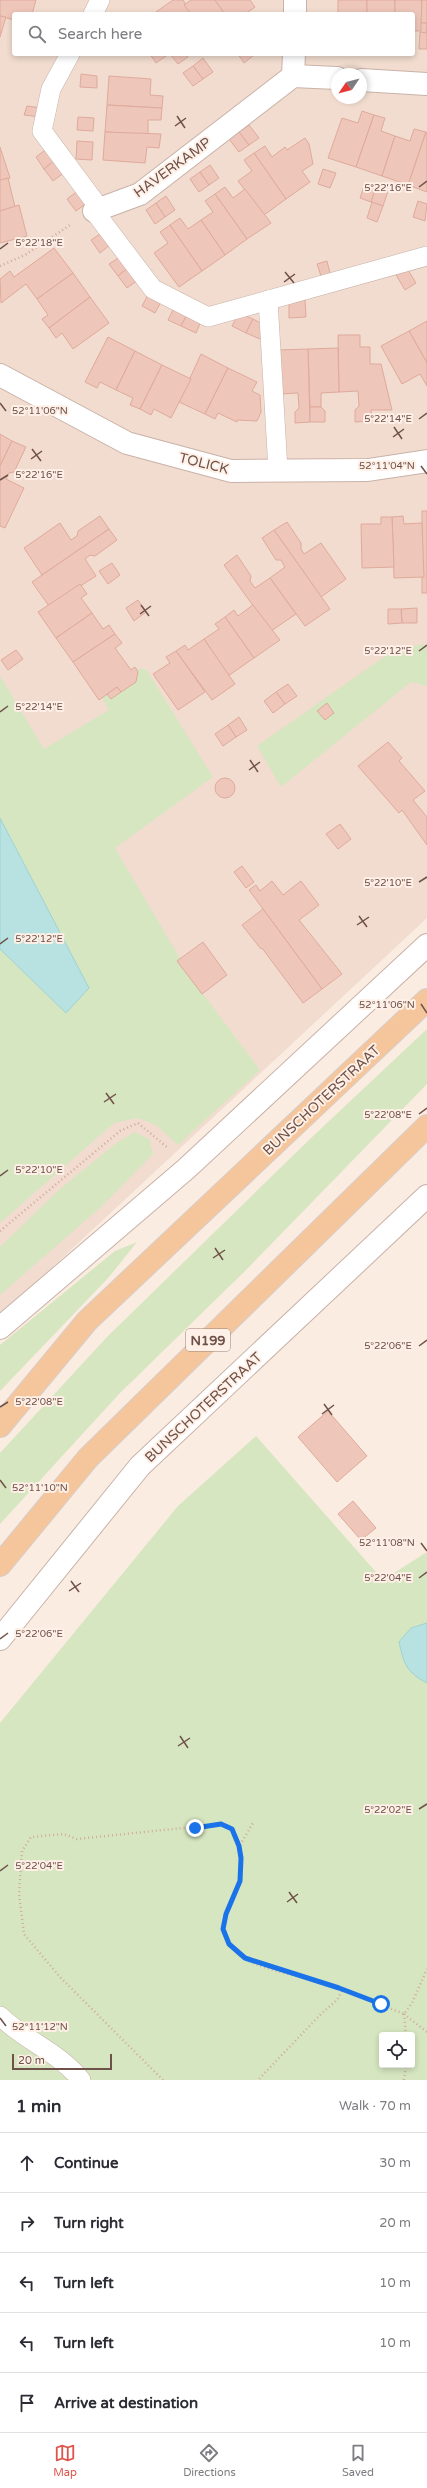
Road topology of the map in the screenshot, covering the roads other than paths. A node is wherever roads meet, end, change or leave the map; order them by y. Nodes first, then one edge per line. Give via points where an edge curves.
1 (100, 0) edge
2 (295, 0) edge
3 (94, 12) edge
4 (295, 12) edge
5 (69, 56) edge
6 (294, 56) edge
7 (293, 76) junction
8 (331, 78) edge
9 (367, 80) edge
10 (427, 84) edge
11 (97, 210) junction
12 (427, 256) edge
13 (268, 300) junction
14 (0, 375) edge
15 (427, 461) edge
16 (278, 470) junction
17 (427, 945) edge
18 (427, 1000) edge
19 (427, 1126) edge
20 (427, 1196) edge
21 (0, 1328) edge
22 (0, 1426) edge
23 (0, 1565) edge
24 (0, 1639) edge
25 (0, 2016) edge
26 (81, 2080) edge

1 - 3 lane
2 - 4 street
5 - 11 lane via 51,89 42,131
6 - 7 street
7 - 8 street
7 - 11 street, HAVERKAMP via 140,194
9 - 10 street
11 - 13 lane via 153,289 208,317
12 - 13 lane
13 - 16 lane
14 - 16 street, TOLICK via 127,443 232,471
15 - 16 street, TOLICK via 368,470
17 - 21 street via 186,1169
18 - 22 main road, BUNSCHOTERSTRAAT via 87,1321
19 - 23 main road, N199 via 88,1458
20 - 24 street, BUNSCHOTERSTRAAT via 140,1466
25 - 26 lane via 15,2031 50,2050

